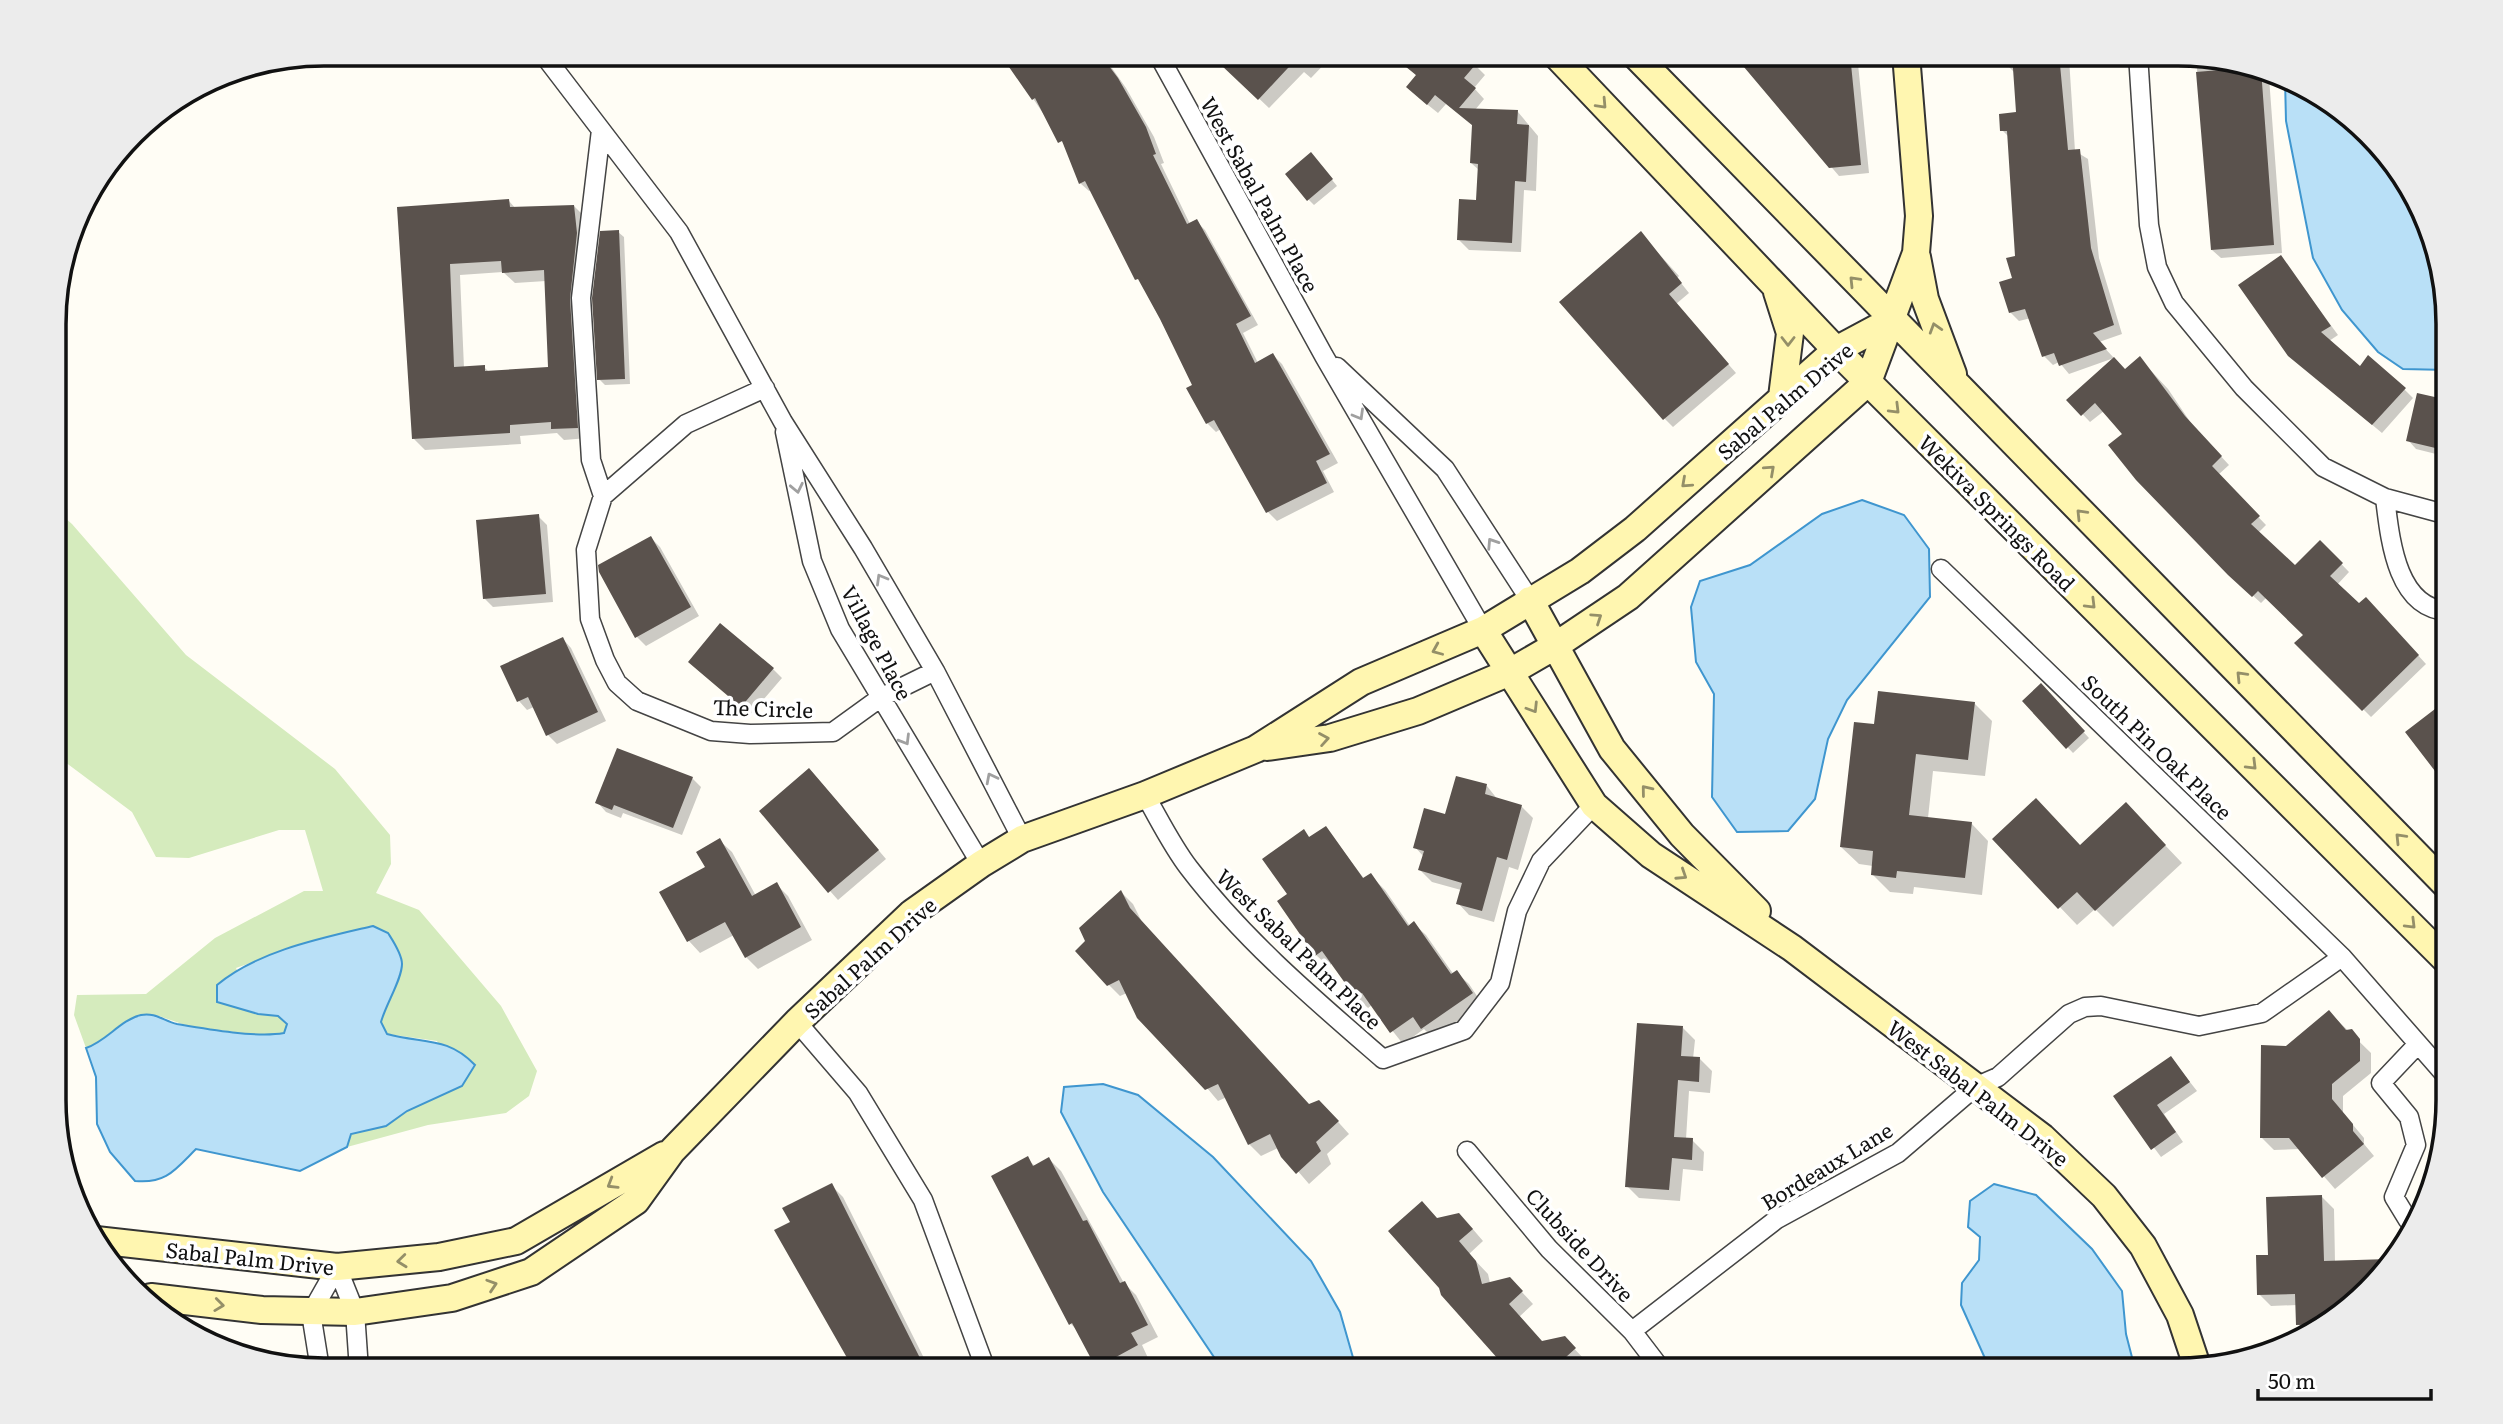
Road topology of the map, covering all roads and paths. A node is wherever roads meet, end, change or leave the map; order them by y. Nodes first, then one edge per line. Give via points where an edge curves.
1 (552, 66) edge
2 (1165, 66) edge
3 (1566, 66) edge
4 (1646, 66) edge
5 (1907, 66) edge
6 (2139, 66) edge
7 (601, 130) junction
8 (1916, 253) junction
9 (1775, 287) junction
10 (1892, 320) junction
11 (1836, 350) junction
12 (1324, 356) junction
13 (1868, 382) junction
14 (765, 388) junction
15 (1961, 391) junction
16 (1782, 397) junction
17 (783, 422) junction
18 (603, 496) junction
19 (2385, 498) junction
20 (2436, 511) edge
21 (1941, 569) dead end
22 (1530, 600) junction
23 (2436, 611) edge
24 (1483, 630) junction
25 (1555, 646) junction
26 (935, 671) junction
27 (1510, 672) junction
28 (880, 698) junction
29 (1256, 749) junction
30 (1145, 795) junction
31 (1594, 805) junction
32 (1022, 839) junction
33 (981, 864) junction
34 (2436, 875) edge
35 (2436, 941) edge
36 (1792, 948) junction
37 (2342, 957) junction
38 (797, 1022) junction
39 (2417, 1045) junction
40 (2436, 1065) edge
41 (1975, 1087) junction
42 (672, 1151) junction
43 (1467, 1151) dead end
44 (2407, 1218) edge
45 (109, 1241) edge
46 (337, 1267) junction
47 (160, 1298) edge
48 (311, 1312) junction
49 (355, 1312) junction
50 (1632, 1331) junction
51 (2194, 1357) edge
52 (318, 1358) edge
53 (358, 1358) edge
54 (982, 1358) edge
55 (1653, 1358) edge

1 - 7 street, Village Place
2 - 12 street, West Sabal Palm Place
3 -> 9 street, Wekiva Springs Road
10 -> 4 street
5 - 8 street via 1919,216
6 - 19 street via 2149,225 2157,267 2174,303 2244,388 2323,467
7 - 14 street, Village Place via 679,232
7 - 18 street via 581,298 591,460
8 - 10 street
15 -> 8 street via 1941,350
9 - 11 street, Wekiva Springs Road
9 -> 16 street via 1790,333
10 - 11 street, Sabal Palm Drive
10 - 13 street, Sabal Palm Drive
10 - 15 street
11 - 13 street, Wekiva Springs Road
11 - 16 street, Sabal Palm Drive
22 -> 12 street, West Sabal Palm Place via 1444,469
12 -> 24 street, West Sabal Palm Place
25 -> 13 street, Sabal Palm Drive via 1628,597
13 -> 35 street, Wekiva Springs Road
14 - 17 street, Village Place
14 - 18 street via 687,424
34 -> 15 street
16 -> 22 street, Sabal Palm Drive via 1635,529 1580,571
26 -> 17 street, Village Place
17 -> 28 street, Village Place via 812,561 840,629
18 - 28 street, The Circle via 586,550 590,619 617,683 637,701 711,731 750,734 834,732
19 - 20 street
19 - 23 street via 2392,545 2407,587
21 - 37 street, South Pin Oak Place
22 - 24 street, Sabal Palm Drive
22 - 25 street, West Sabal Palm Drive
24 - 27 street, West Sabal Palm Drive
24 -> 29 street, Sabal Palm Drive via 1361,682
25 - 27 street, Sabal Palm Drive
36 -> 25 street, West Sabal Palm Drive via 1682,835 1612,749
26 - 28 street, The Circle
32 -> 26 street, Village Place
29 -> 27 street, Sabal Palm Drive via 1330,738 1419,711
27 -> 31 street, West Sabal Palm Drive
28 -> 33 street, Village Place
29 - 30 street, Sabal Palm Drive
30 - 31 street, West Sabal Palm Place via 1187,867 1226,912 1383,1059 1464,1030 1500,983 1517,911 1541,861
30 - 32 street, Sabal Palm Drive
31 -> 36 street, West Sabal Palm Drive via 1651,855
32 - 33 street, Sabal Palm Drive
33 - 38 street, Sabal Palm Drive via 912,914
36 - 41 street, West Sabal Palm Drive
37 - 39 street, South Pin Oak Place
37 - 41 street, Bordeaux Lane via 2262,1013 2199,1026 2085,1007 2069,1014 1998,1077
38 - 42 street, Sabal Palm Drive
38 - 54 street via 858,1093 923,1199
39 - 40 street, South Pin Oak Place
39 - 44 street via 2381,1083 2409,1117 2416,1144 2394,1197
41 - 50 street, Bordeaux Lane via 1898,1153 1777,1219
41 - 51 street, West Sabal Palm Drive via 2042,1137 2104,1196 2143,1246 2180,1315
42 -> 46 street, Sabal Palm Drive via 516,1241 439,1257
49 -> 42 street, Sabal Palm Drive via 452,1298 531,1272 636,1201
43 - 50 street, Clubside Drive via 1549,1249
45 - 46 street, Sabal Palm Drive
46 - 48 street
46 - 49 street
47 -> 48 street, Sabal Palm Drive
48 - 49 street, Sabal Palm Drive
48 - 52 street
49 - 53 street
50 - 55 street, Clubside Drive

